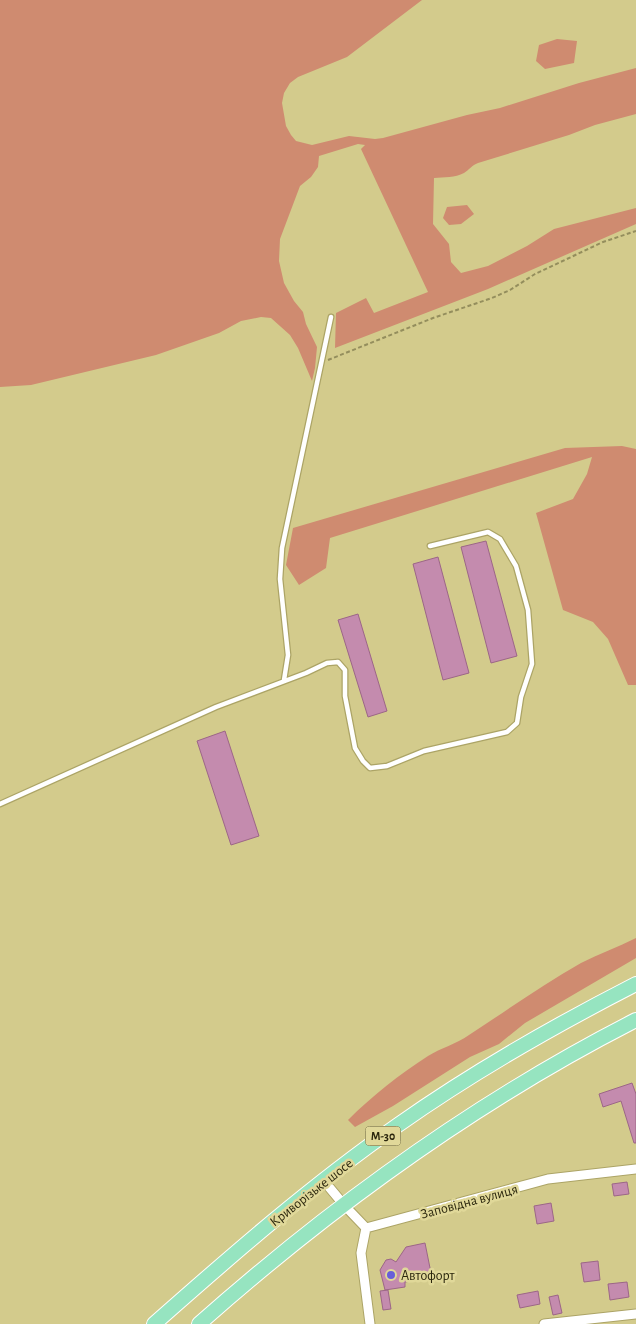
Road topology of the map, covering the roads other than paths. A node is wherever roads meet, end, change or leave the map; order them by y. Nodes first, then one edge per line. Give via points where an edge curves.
1 (332, 317) dead end
2 (430, 546) dead end
3 (284, 680) junction
4 (0, 804) edge
5 (636, 984) edge
6 (636, 1020) edge
7 (636, 1169) edge
8 (324, 1181) junction
9 (344, 1206) junction
10 (366, 1228) junction
11 (636, 1314) edge
12 (154, 1324) edge
13 (199, 1324) edge
14 (370, 1324) edge
15 (544, 1324) edge

1 - 3 lane via 282,548 280,579 288,655
2 - 3 lane via 488,532 500,539 516,566 528,610 532,664 521,697 517,723 507,732 424,751 387,766 370,768 355,748 344,696 345,670 338,662 327,663
3 - 4 lane
5 - 8 highway, Криворізьке шосе / М-30 via 482,1070 397,1125
6 - 9 highway, М-30 via 506,1093 415,1152
7 - 10 street, Заповідна вулиця via 548,1179
8 - 9 street
8 - 12 highway, Криворізьке шосе / М-30
9 - 10 street
9 - 13 highway, М-30 via 253,1276
10 - 14 street via 361,1253
11 - 15 street

